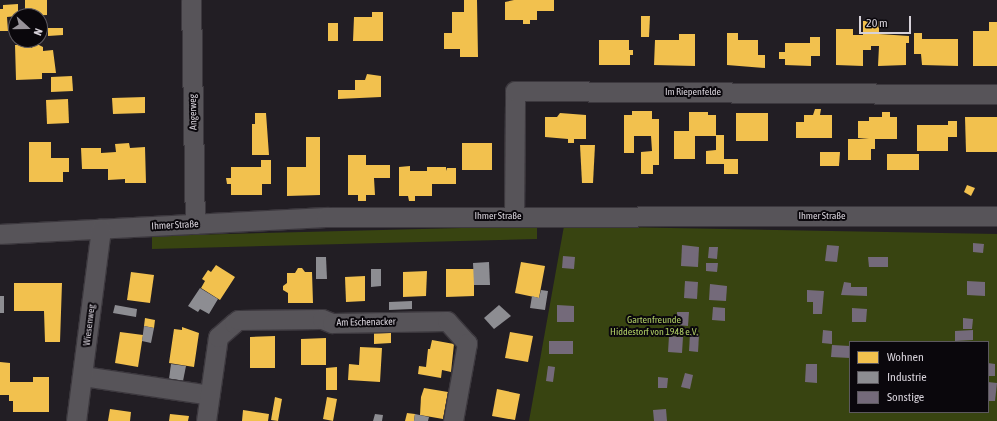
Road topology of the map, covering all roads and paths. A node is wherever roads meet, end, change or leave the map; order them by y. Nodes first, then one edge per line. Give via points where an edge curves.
1 (191, 0) edge
2 (997, 94) edge
3 (514, 216) junction
4 (997, 216) edge
5 (195, 224) junction
6 (101, 229) junction
7 (0, 234) edge
8 (83, 376) junction
9 (210, 395) junction
10 (76, 421) edge
11 (206, 421) edge
12 (453, 421) edge

1 - 5 street, Angerweg
2 - 3 street, Im Riepenfelde via 515,91
3 - 4 street, Ihmer Straße
3 - 5 street, Ihmer Straße via 326,217
5 - 6 street, Ihmer Straße
6 - 7 street, Ihmer Straße
6 - 8 street, Wiesenweg
8 - 9 street
8 - 10 street, Wiesenweg
9 - 11 street, Am Eschenacker
9 - 12 street, Am Eschenacker via 218,337 238,320 322,319 332,323 447,321 467,343

